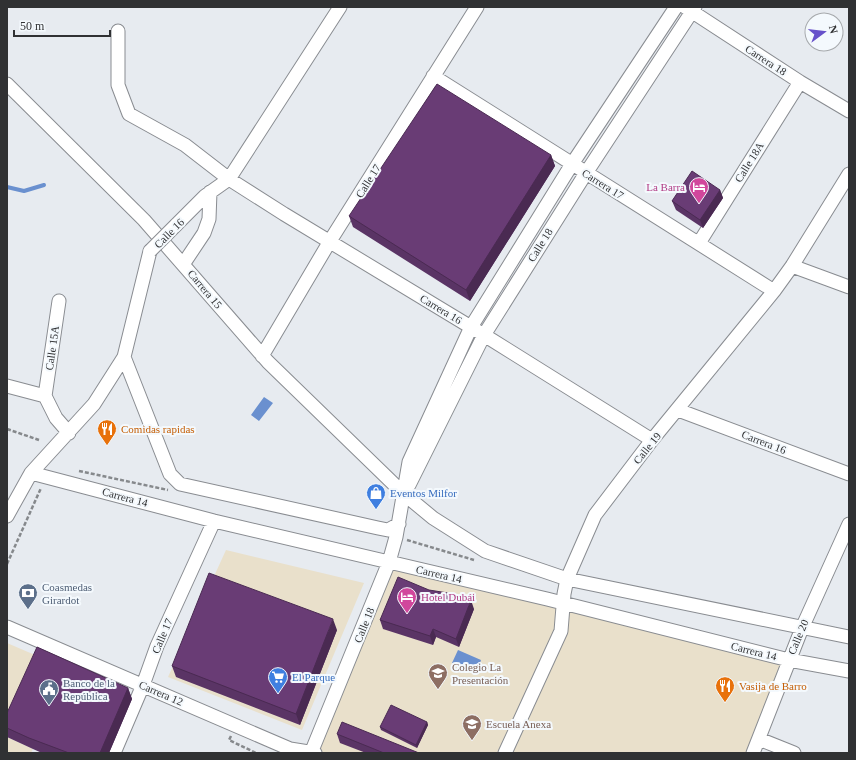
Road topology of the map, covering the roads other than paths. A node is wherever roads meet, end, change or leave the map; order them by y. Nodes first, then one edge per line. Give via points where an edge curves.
1 (340, 7) edge
2 (477, 7) edge
3 (676, 7) edge
4 (691, 8) edge
5 (118, 31) dead end
6 (433, 76) junction
7 (800, 82) junction
8 (7, 84) edge
9 (849, 111) edge
10 (572, 164) junction
11 (586, 173) junction
12 (849, 174) edge
13 (229, 179) junction
14 (210, 192) junction
15 (330, 241) junction
16 (698, 243) junction
17 (184, 263) junction
18 (792, 266) junction
19 (849, 287) edge
20 (774, 291) junction
21 (58, 301) dead end
22 (471, 327) junction
23 (484, 335) junction
24 (262, 356) junction
25 (124, 357) junction
26 (7, 386) edge
27 (45, 396) junction
28 (678, 410) junction
29 (68, 433) junction
30 (652, 440) junction
31 (30, 473) junction
32 (849, 474) edge
33 (404, 494) junction
34 (7, 516) edge
35 (214, 521) junction
36 (849, 524) edge
37 (398, 530) junction
38 (389, 562) junction
39 (567, 579) junction
40 (563, 604) junction
41 (7, 627) edge
42 (802, 628) junction
43 (849, 637) edge
44 (789, 660) junction
45 (849, 671) edge
46 (144, 685) junction
47 (759, 739) junction
48 (114, 753) edge
49 (313, 753) edge
50 (505, 753) edge
51 (753, 753) edge
52 (794, 753) edge

1 - 13 street, Calle 16
2 - 6 street, Calle 17
3 - 10 street, Calle 18
4 - 7 street, Carrera 18
4 - 11 street, Calle 18
5 - 13 street, Carrera 16 via 118,85 129,114 185,145
6 - 10 street, Carrera 17
6 - 15 street, Calle 17
7 - 9 street, Carrera 18
7 - 16 street, Calle 18A
8 - 17 street, Carrera 15 via 139,214
10 - 11 street, Carrera 17
10 - 22 street, Calle 18
11 - 16 street, Carrera 17
11 - 23 street, Calle 18
12 - 18 street, Calle 19
13 - 14 street, Calle 16
13 - 15 street, Carrera 16
14 - 17 street via 209,219 204,233
14 - 25 street, Calle 16, bridge via 150,251
15 - 22 street, Carrera 16
15 - 24 street, Calle 17
16 - 20 street, Carrera 17
17 - 24 street, Carrera 15
18 - 19 street
18 - 20 street, Calle 19
20 - 28 street, Calle 19
21 - 27 street, Calle 15A
22 - 23 street, Carrera 16
22 - 33 street, Calle 18 via 410,462
23 - 30 street, Carrera 16
23 - 33 street, Calle 18
24 - 33 street, Carrera 15
25 - 29 street, Calle 16 via 94,404
25 - 37 street via 170,474 180,484 378,528
26 - 27 street
27 - 29 street via 56,418
28 - 30 street, Calle 19
28 - 32 street, Carrera 16
29 - 31 street, Calle 16
30 - 39 street, Calle 19 via 595,515
31 - 34 street, Calle 16
31 - 35 street, Carrera 14
33 - 37 street, Calle 18
33 - 39 street via 433,518 485,551
35 - 38 street, Carrera 14
35 - 46 street, Calle 17 via 157,646
36 - 42 street, Calle 20
37 - 38 street, Calle 18
38 - 40 street, Carrera 14
38 - 49 street, Calle 18
39 - 40 street, Calle 19
39 - 42 street
40 - 44 street, Carrera 14
40 - 50 street, Calle 19 via 561,631
41 - 46 street, Carrera 12
42 - 43 street
42 - 44 street, Calle 20
44 - 45 street, Carrera 14
44 - 47 street, Calle 20
46 - 48 street, Calle 17
46 - 49 street, Carrera 12 via 290,749
47 - 51 street, Calle 20
47 - 52 street

